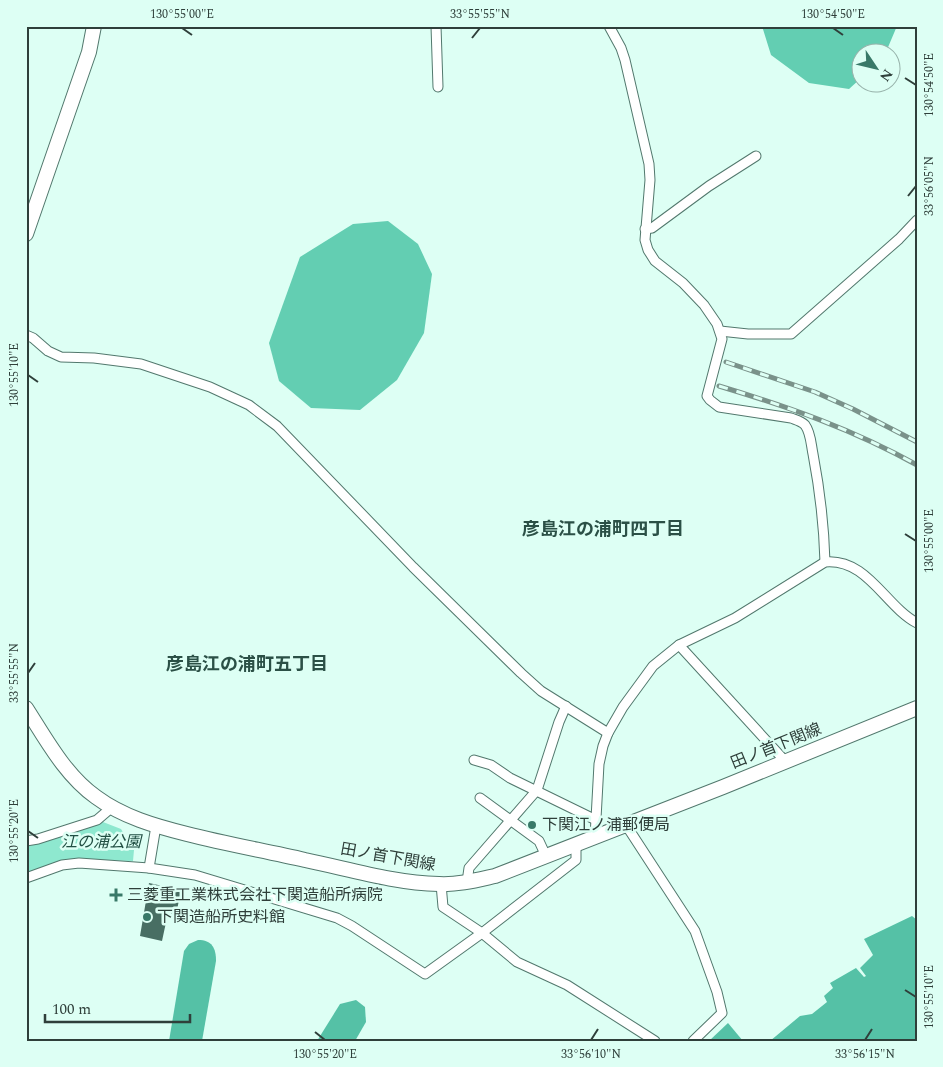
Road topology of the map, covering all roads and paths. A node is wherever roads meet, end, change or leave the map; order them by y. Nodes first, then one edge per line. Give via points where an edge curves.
1 (94, 26) edge
2 (436, 26) edge
3 (609, 26) edge
4 (438, 87) dead end
5 (756, 156) dead end
6 (917, 220) edge
7 (645, 228) junction
8 (26, 234) edge
9 (720, 331) junction
10 (26, 335) edge
11 (825, 562) junction
12 (917, 623) edge
13 (679, 645) junction
14 (566, 706) junction
15 (26, 708) edge
16 (917, 708) edge
17 (608, 732) junction
18 (474, 760) dead end
19 (786, 761) junction
20 (537, 790) junction
21 (480, 798) dead end
22 (111, 808) junction
23 (596, 820) junction
24 (510, 821) junction
25 (626, 825) junction
26 (156, 826) junction
27 (596, 837) junction
28 (26, 841) edge
29 (576, 844) junction
30 (546, 856) junction
31 (149, 868) junction
32 (26, 878) edge
33 (467, 882) junction
34 (441, 884) junction
35 (482, 933) junction
36 (655, 1041) edge
37 (693, 1041) edge

1 - 8 main road
2 - 4 street
3 - 7 street via 625,60 649,164
5 - 7 street via 652,228
6 - 9 street via 791,334
7 - 9 street via 648,250 656,261 704,305
9 - 11 street via 722,339 707,396 718,407 791,418 804,425 810,436 821,496
10 - 14 street via 61,357 141,364 210,387 249,405 284,433 521,673
11 - 12 street via 841,563 859,571 904,615
11 - 13 street via 735,618
13 - 17 street via 646,674
13 - 19 street
14 - 17 street
14 - 20 street
15 - 22 main road, 田ノ首下関線 via 68,770
16 - 19 main road, 田ノ首下関線
17 - 23 street via 599,764
18 - 20 street
19 - 25 main road, 田ノ首下関線
20 - 23 street
20 - 24 street
21 - 24 street
22 - 26 main road, 田ノ首下関線
22 - 28 street via 97,820
23 - 27 street
24 - 30 street via 539,842
24 - 33 street via 469,868
25 - 27 main road, 田ノ首下関線
25 - 37 street via 695,931 717,992 722,1013
26 - 31 street
26 - 34 main road, 田ノ首下関線 via 395,879
27 - 29 main road, 田ノ首下関線
29 - 30 main road, 田ノ首下関線
29 - 35 street via 576,860
30 - 33 main road, 田ノ首下関線 via 495,876
31 - 32 street via 79,863 62,865
31 - 35 street via 194,875 337,918 424,974
33 - 34 main road, 田ノ首下関線
34 - 35 street via 443,906
35 - 36 street via 516,962 567,985

